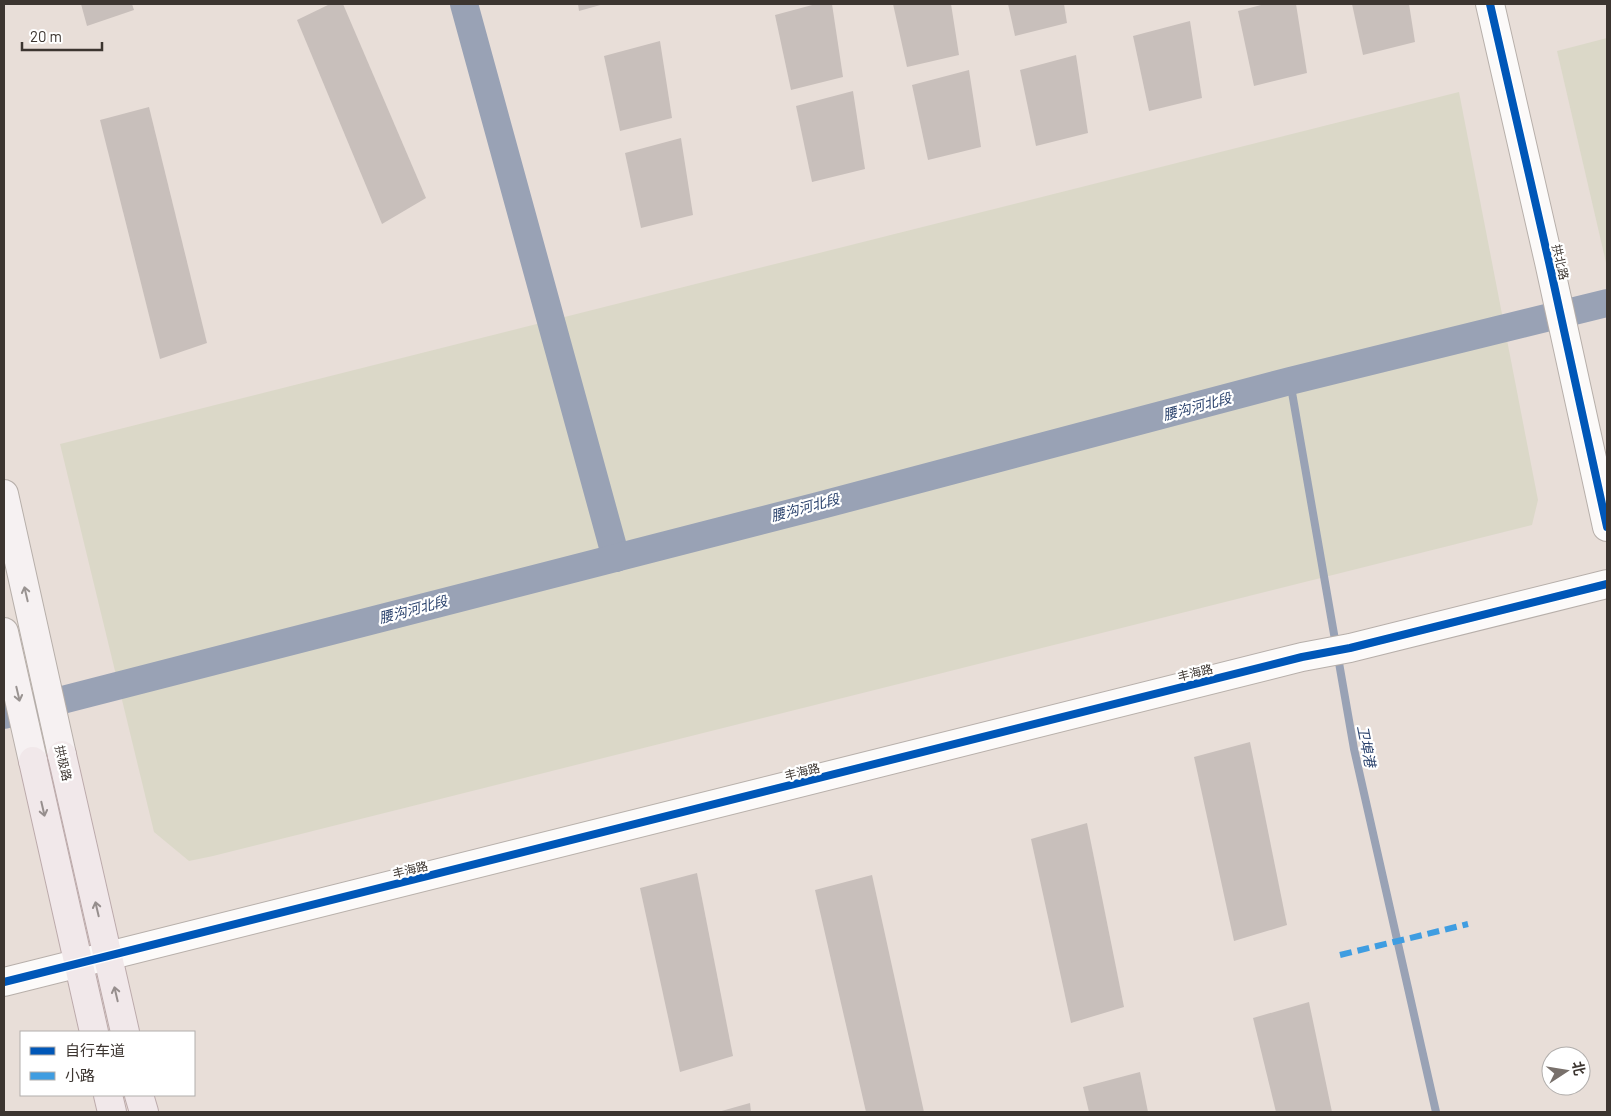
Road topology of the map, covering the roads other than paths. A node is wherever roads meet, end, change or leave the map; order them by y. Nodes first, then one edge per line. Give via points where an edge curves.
1 (1490, 4) edge
2 (4, 494) edge
3 (1607, 527) edge
4 (1607, 584) edge
5 (5, 640) edge
6 (107, 957) junction
7 (78, 964) junction
8 (4, 982) edge
9 (94, 1031) edge
10 (125, 1031) edge
11 (108, 1096) edge
12 (140, 1096) edge
13 (112, 1112) edge
14 (144, 1112) edge

1 - 3 street, 拱北路
6 -> 2 main road, 拱极路
4 - 6 street, 丰海路 via 1302,657
5 -> 7 main road
6 - 7 street, 丰海路
10 -> 6 main road, 拱极路
7 - 8 street, 丰海路
7 - 9 main road
11 - 13 main road
12 - 14 main road

